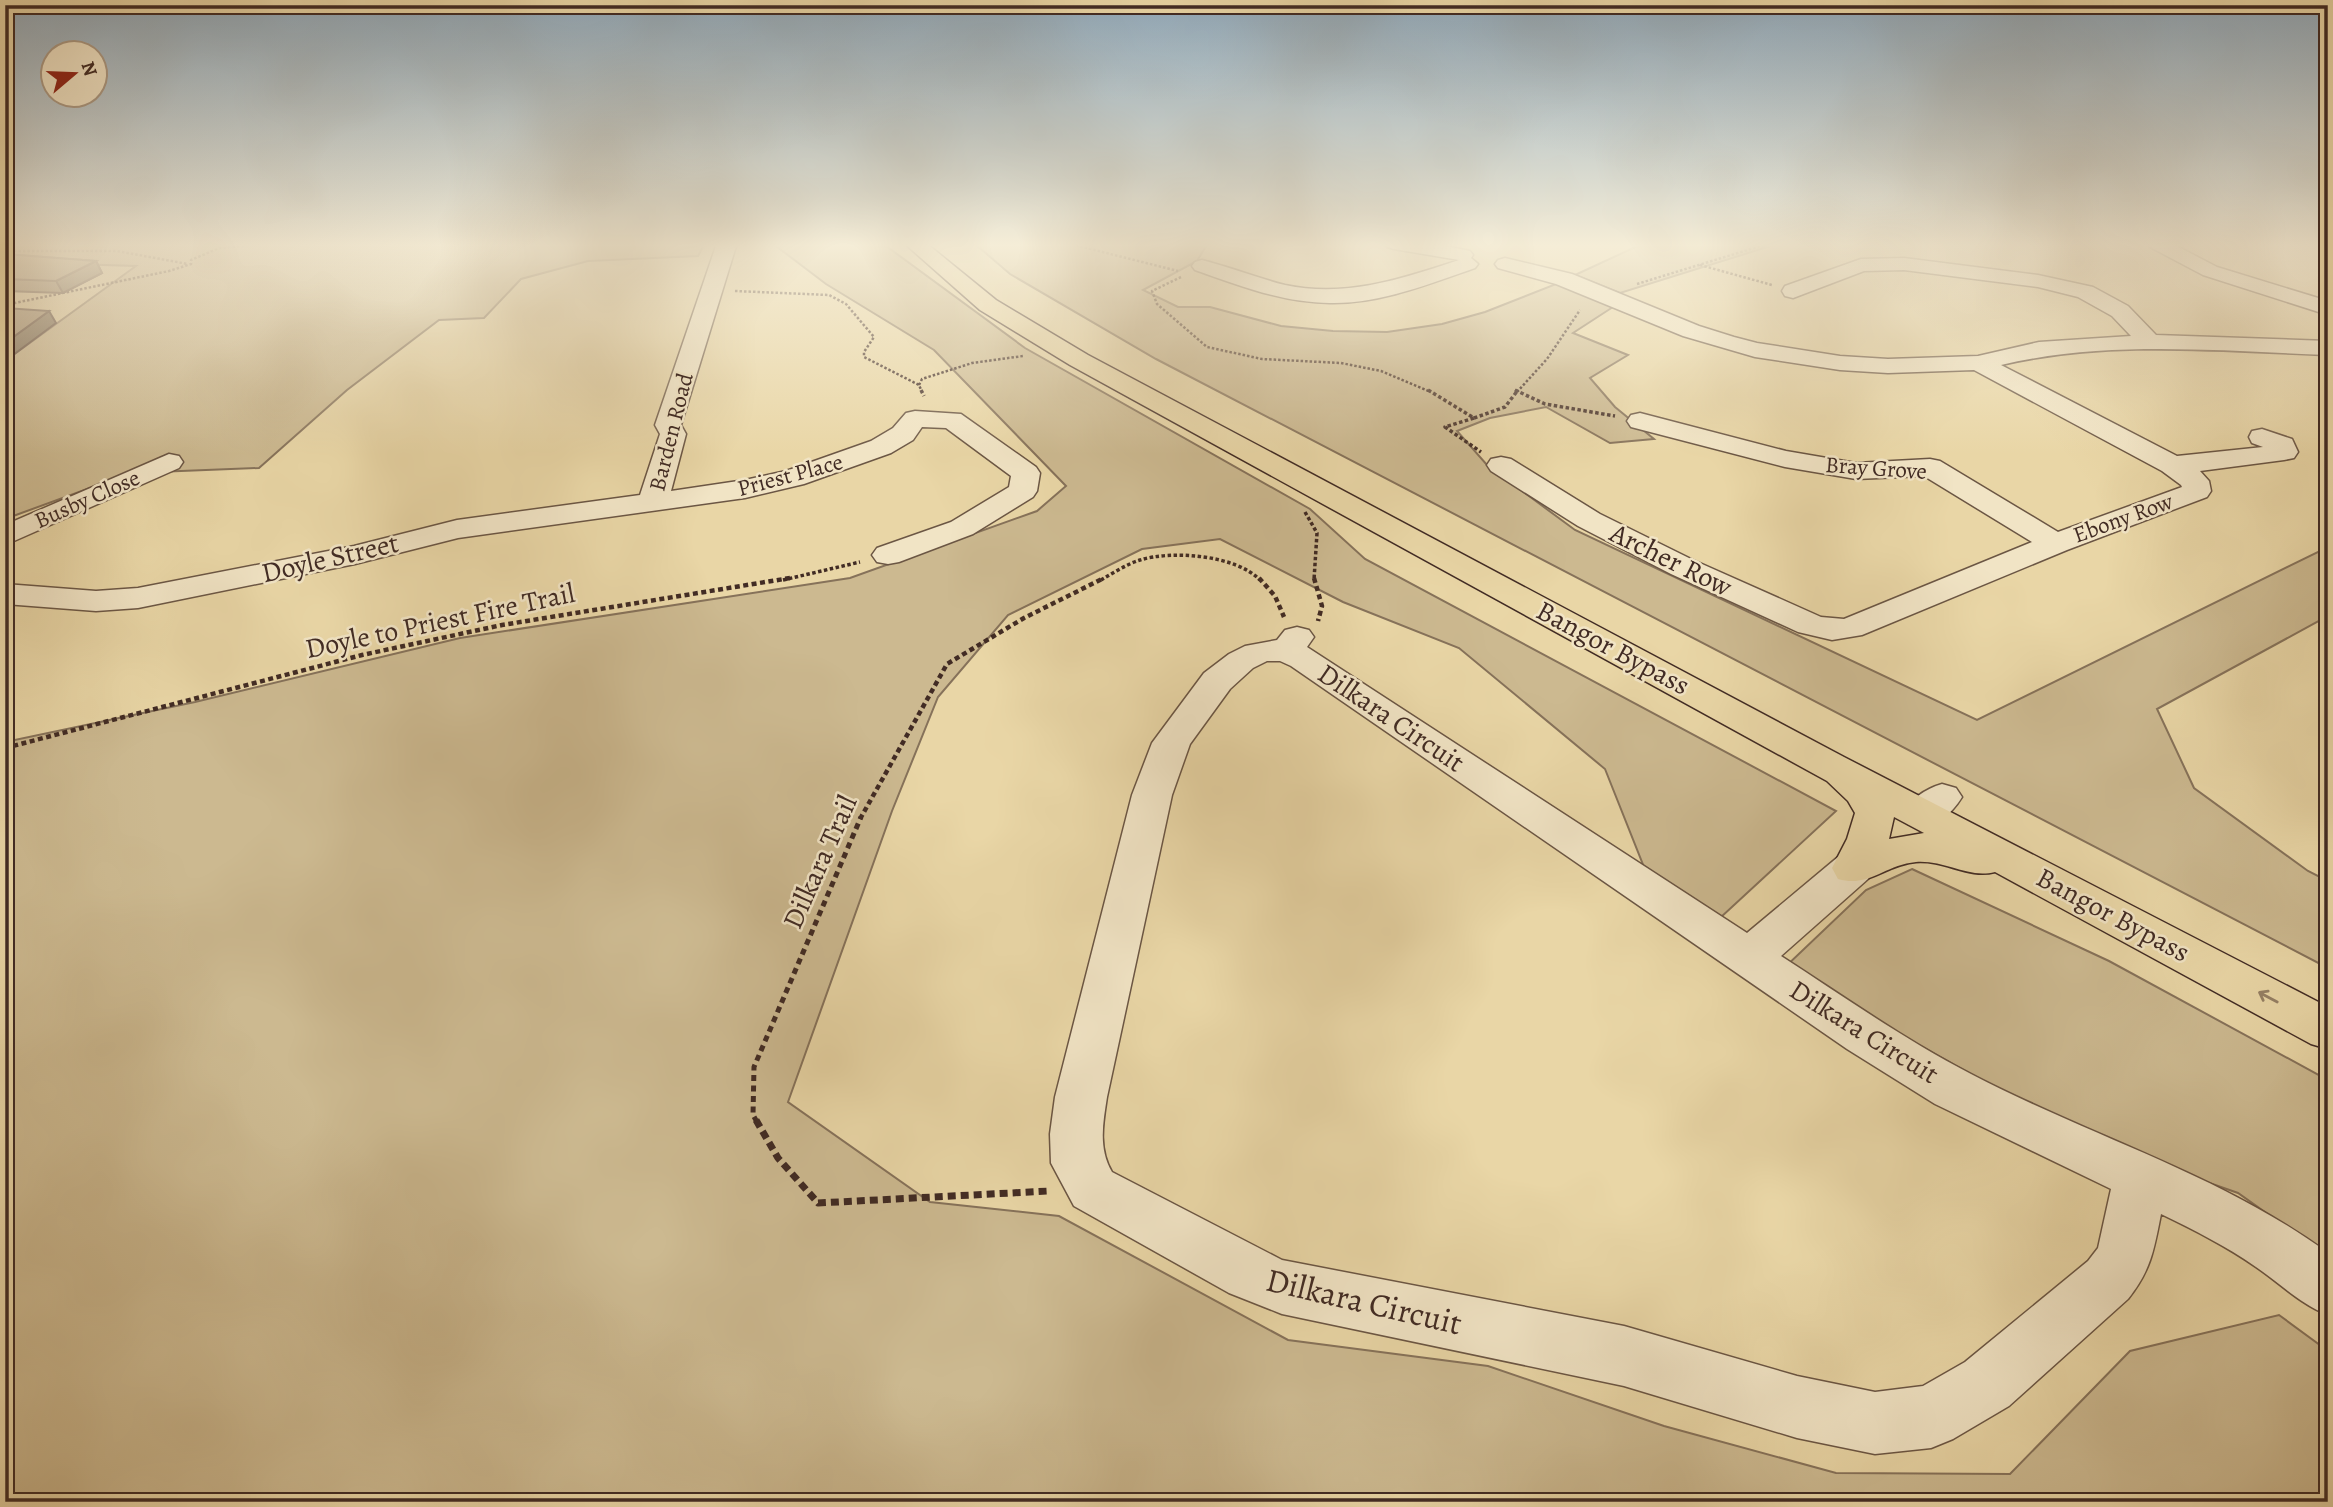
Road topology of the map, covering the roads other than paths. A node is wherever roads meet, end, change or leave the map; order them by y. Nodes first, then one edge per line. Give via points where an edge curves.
1 (704, 313) edge
2 (1002, 313) edge
3 (1032, 313) edge
4 (1649, 313) edge
5 (2121, 313) edge
6 (2150, 341) junction
7 (2327, 349) edge
8 (1978, 363) junction
9 (1640, 421) road end
10 (2262, 437) dead end
11 (169, 462) dead end
12 (1501, 465) road end
13 (2172, 465) junction
14 (653, 501) junction
15 (5, 536) edge
16 (2056, 543) junction
17 (888, 555) road end
18 (5, 594) edge
19 (1850, 628) joint
20 (1830, 766) junction
21 (1932, 806) junction
22 (1853, 868) junction
23 (2165, 942) junction
24 (1748, 958) junction
25 (2328, 999) edge
26 (2328, 1030) edge
27 (2140, 1178) junction
28 (2328, 1288) edge

1 - 14 street, Barden Road via 668,425 673,434
2 - 20 main road, Bangor Bypass
3 - 21 main road, Bangor Bypass
4 - 8 street via 1755,350 1840,363
5 - 6 street
6 - 7 street
6 - 8 street via 2039,349
8 - 13 street, Ebony Row
9 - 16 street, Bray Grove via 1785,459 1856,471 1930,467
10 - 13 street via 2282,445 2284,452
11 - 15 street, Busby Close
12 - 19 street, Archer Row via 1589,520 1682,567 1810,625
13 - 16 street, Ebony Row via 2196,481 2197,491
14 - 17 street, Priest Place via 794,478 881,447 903,434 919,400 1026,473 1023,491 962,528
14 - 18 street, Doyle Street via 457,528 355,555 138,598 96,601
16 - 19 street, Ebony Row
20 - 21 main road, Bangor Bypass
20 - 22 main road via 1863,793 1875,813
21 - 23 main road, Bangor Bypass
21 - 25 main road, Bangor Bypass
22 - 23 main road via 1916,846 1968,855
22 - 24 street
26 -> 23 main road, Bangor Bypass
24 - 27 street, Dilkara Circuit via 1954,1088
24 - 27 street, Dilkara Circuit via 1304,659 1292,644 1256,653 1217,681 1171,743 1152,795 1082,1097 1076,1134 1079,1163 1093,1189 1248,1274 1282,1287 1624,1356 1797,1407 1875,1423 1931,1417 1987,1384 2108,1280 2124,1260
27 - 28 street, Dilkara Circuit via 2230,1220

